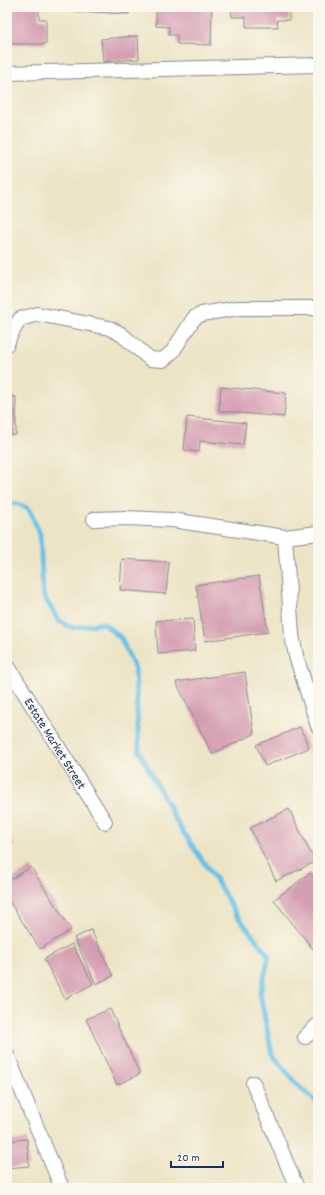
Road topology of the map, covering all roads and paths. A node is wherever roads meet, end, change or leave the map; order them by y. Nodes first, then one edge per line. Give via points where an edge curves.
1 (318, 66) edge
2 (7, 73) edge
3 (318, 308) edge
4 (7, 344) edge
5 (94, 519) dead end
6 (318, 533) edge
7 (285, 537) junction
8 (7, 665) edge
9 (318, 726) edge
10 (105, 822) dead end
11 (318, 1025) edge
12 (305, 1037) dead end
13 (7, 1055) edge
14 (253, 1083) dead end
15 (62, 1188) edge
16 (298, 1188) edge

1 - 2 street
3 - 4 street via 238,308 202,314 194,318 173,351 163,360 150,359 121,334 109,328 38,314 20,319
5 - 7 street via 172,520
6 - 7 street
7 - 9 street via 292,635
8 - 10 street, Estate Market Street
11 - 12 street
13 - 15 street
14 - 16 street

